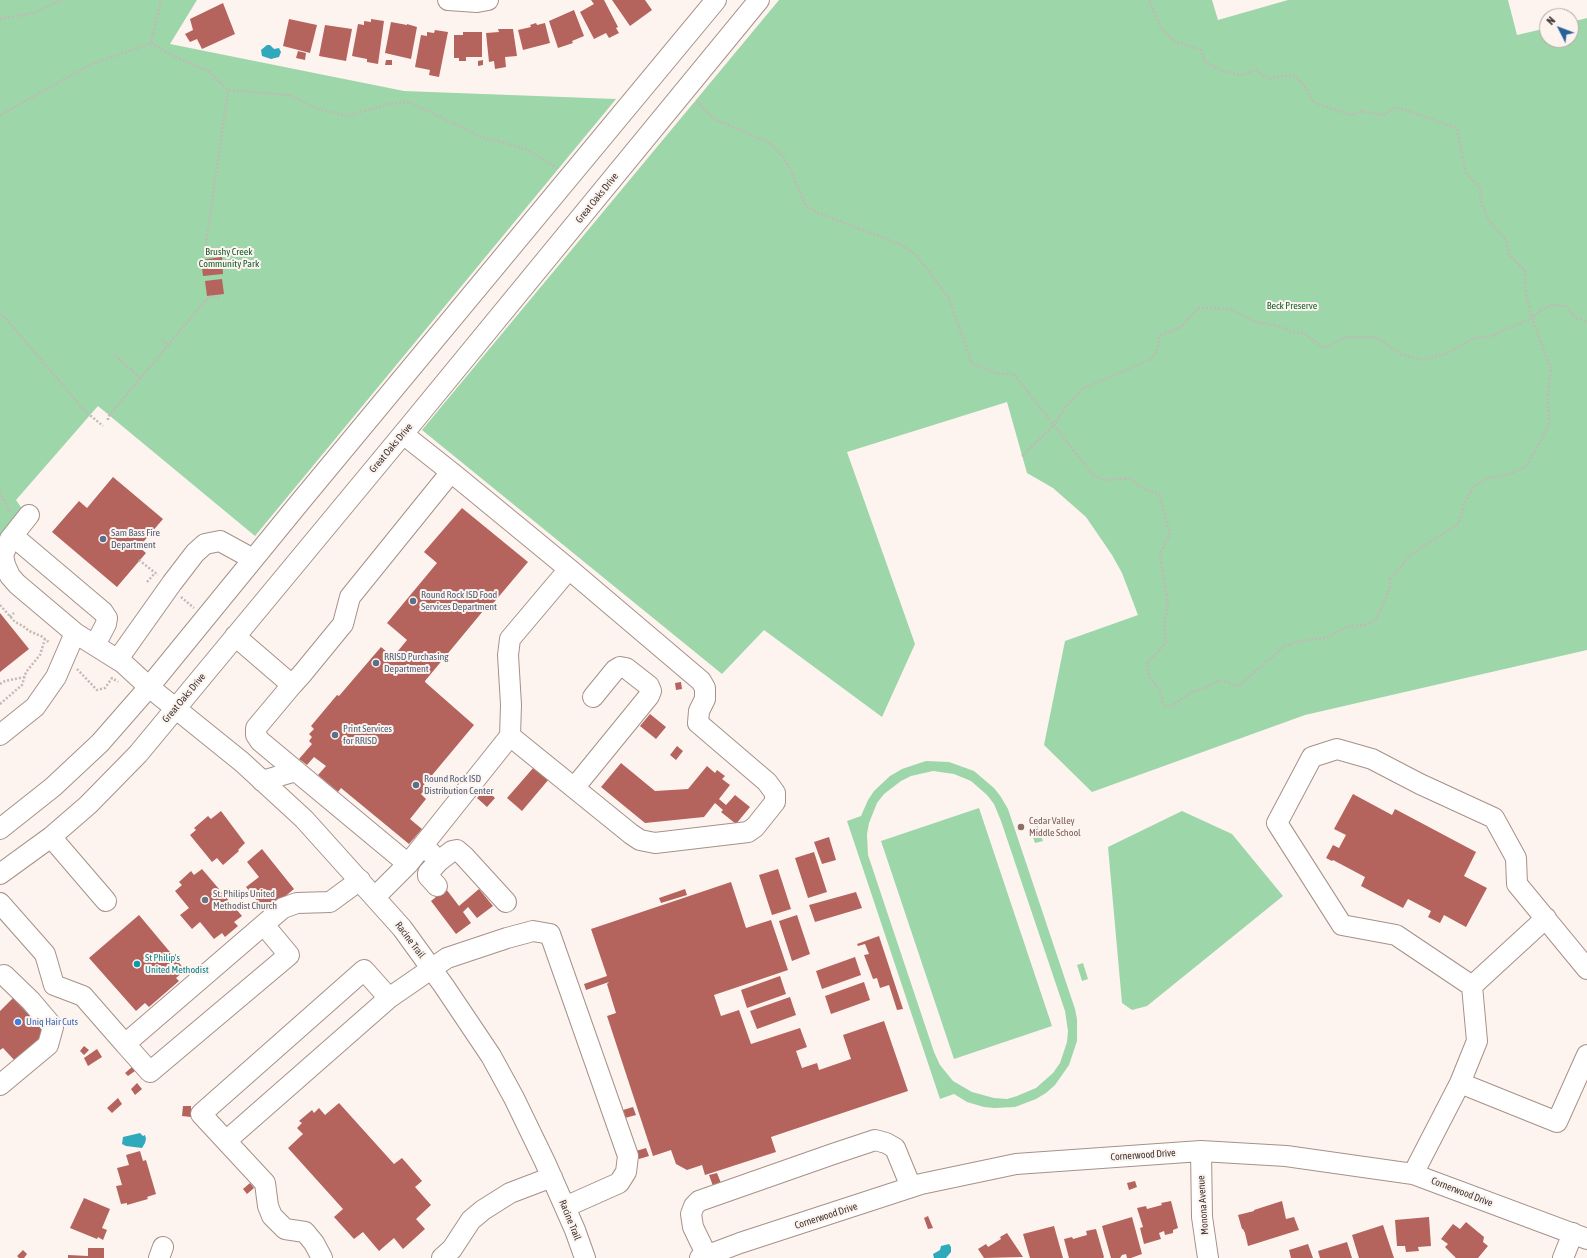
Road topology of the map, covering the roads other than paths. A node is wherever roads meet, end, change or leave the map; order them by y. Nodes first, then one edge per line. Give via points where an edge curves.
1 (448, 0) edge
2 (488, 0) edge
3 (716, 0) edge
4 (759, 0) edge
5 (403, 434) junction
6 (451, 472) junction
7 (20, 516) road end
8 (13, 536) junction
9 (253, 559) junction
10 (569, 569) junction
11 (74, 633) junction
12 (235, 636) junction
13 (95, 645) junction
14 (118, 659) junction
15 (292, 685) junction
16 (149, 687) junction
17 (593, 697) dead end
18 (176, 709) junction
19 (0, 735) edge
20 (510, 736) junction
21 (296, 771) junction
22 (262, 781) junction
23 (574, 788) junction
24 (0, 829) edge
25 (51, 836) junction
26 (423, 845) junction
27 (439, 861) junction
28 (408, 864) junction
29 (0, 874) edge
30 (360, 880) junction
31 (437, 886) dead end
32 (376, 898) junction
33 (106, 901) dead end
34 (506, 902) dead end
35 (0, 903) edge
36 (1546, 918) junction
37 (264, 925) junction
38 (431, 968) junction
39 (1587, 969) edge
40 (1, 973) edge
41 (1472, 986) junction
42 (389, 998) junction
43 (125, 1044) junction
44 (1587, 1055) edge
45 (1460, 1083) junction
46 (0, 1085) edge
47 (226, 1141) junction
48 (1201, 1152) junction
49 (1414, 1174) junction
50 (552, 1177) junction
51 (911, 1187) junction
52 (565, 1207) junction
53 (1580, 1236) edge
54 (703, 1257) edge
55 (322, 1258) edge
56 (442, 1258) edge
57 (585, 1258) edge
58 (1208, 1258) edge
59 (1563, 1258) edge

1 - 2 street
3 - 9 street
4 - 5 street, Great Oaks Drive
5 - 6 street
5 - 12 street, Great Oaks Drive
6 - 10 street
6 - 15 street via 350,597 343,624
7 - 8 street, Racine Trail
8 - 11 street, Racine Trail via 3,555 10,576
8 - 13 street via 103,612 107,618 106,624
9 - 14 street via 220,541 205,544 172,583
9 - 16 street
10 - 20 street via 510,639
10 - 23 street via 701,681 705,688 705,698 699,711 698,723 767,782 774,793 775,802 748,832 655,842 640,840 631,834
11 - 13 street, Racine Trail
11 - 19 street via 56,677 35,707
12 - 15 street
12 - 18 street, Great Oaks Drive
13 - 14 street, Racine Trail
14 - 16 street, Racine Trail
15 - 21 street via 256,728 256,735
16 - 18 street, Racine Trail
16 - 24 street via 94,748 53,787
17 - 23 street via 620,667 626,668 649,686 651,691
18 - 22 street, Racine Trail
18 - 25 street, Great Oaks Drive via 122,771 88,805
20 - 23 street
20 - 26 street
21 - 22 street
21 - 28 street
22 - 30 street, Racine Trail via 304,819
25 - 29 street, Great Oaks Drive
25 - 33 street
26 - 27 street
26 - 28 street
27 - 31 street via 428,873
27 - 34 street via 457,850
28 - 32 street
30 - 32 street, Racine Trail
30 - 37 street via 330,902 297,903 283,908
32 - 38 street, Racine Trail
35 - 43 street via 45,954 54,985 83,996
36 - 39 street
36 - 41 street
36 - 41 street via 1517,884 1516,858 1494,818 1372,759 1337,749 1312,757 1277,823 1342,925 1396,935
37 - 43 street
37 - 43 street via 289,955 150,1072
38 - 42 street
38 - 50 street, Racine Trail via 491,1056
38 - 52 street via 447,958 507,938 533,931 550,934 628,1156 626,1172 619,1183
40 - 46 street via 31,1001 53,1027 48,1045
41 - 45 street via 1477,1041
42 - 47 street
42 - 47 street via 364,970 201,1114
44 - 45 street via 1557,1122
45 - 49 street
47 - 55 street via 264,1183 272,1216 285,1229 305,1232
48 - 49 street, Cornerwood Drive via 1286,1156
48 - 51 street, Cornerwood Drive via 1016,1164
48 - 58 street, Monona Avenue via 1202,1216
49 - 53 street, Cornerwood Drive
50 - 52 street, Racine Trail
50 - 56 street via 510,1192 483,1210 471,1220 452,1250
51 - 54 street, Cornerwood Drive
51 - 54 street via 896,1148 886,1142 875,1140 833,1154 699,1201 691,1214
52 - 57 street, Racine Trail
53 - 59 street

